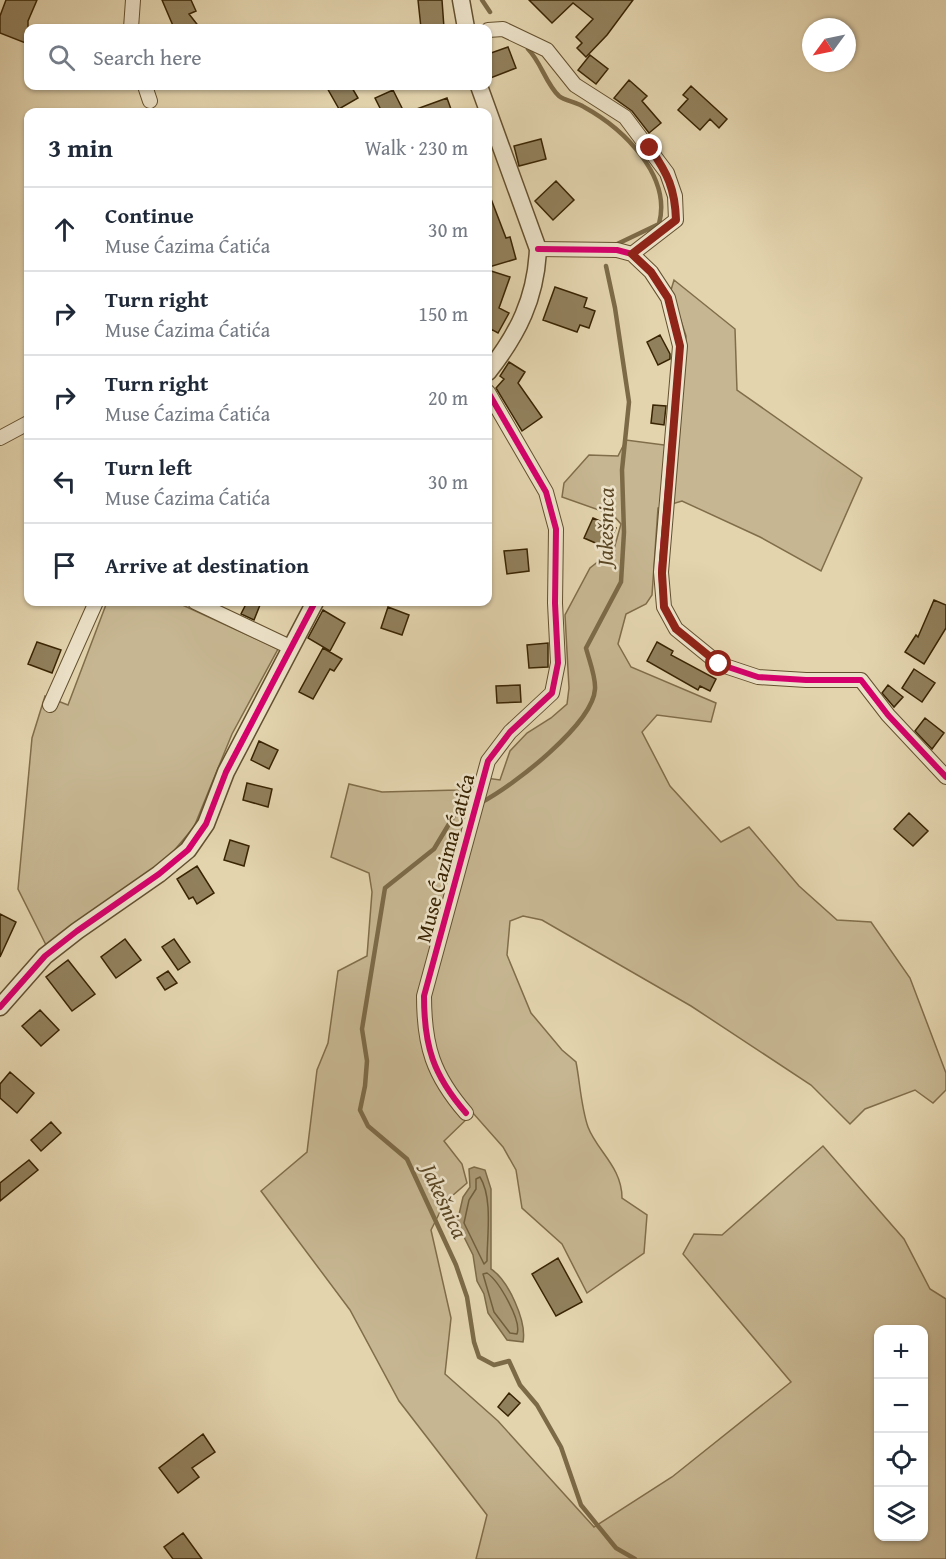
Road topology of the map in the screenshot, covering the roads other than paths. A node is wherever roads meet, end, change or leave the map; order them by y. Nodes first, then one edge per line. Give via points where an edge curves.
1 (133, 0) edge
2 (461, 0) edge
3 (131, 24) edge
4 (465, 24) edge
5 (492, 30) edge
6 (146, 90) edge
7 (480, 90) edge
8 (150, 101) dead end
9 (487, 108) edge
10 (492, 122) edge
11 (538, 249) junction
12 (632, 254) junction
13 (492, 366) edge
14 (492, 399) edge
15 (24, 425) edge
16 (0, 438) edge
17 (94, 606) edge
18 (203, 606) edge
19 (313, 606) edge
20 (290, 647) junction
21 (50, 705) dead end
22 (946, 777) edge
23 (0, 1007) edge
24 (466, 1113) dead end

1 - 3 street
2 - 4 street
5 - 12 street via 503,29 547,50 575,85 625,117 667,172 675,195 676,220
6 - 8 street
7 - 9 street
10 - 11 street
11 - 12 street via 617,250
11 - 13 street via 537,278 521,322
12 - 22 street via 651,272 668,298 680,346 662,573 664,607 676,629 719,664 758,677 861,680 888,716
14 - 24 street, Muse Ćazima Ćatića via 546,492 556,529 558,663 552,693 510,732 488,761 424,996 424,1032 432,1062
15 - 16 street
17 - 21 street
18 - 20 street
19 - 20 street
20 - 23 street via 226,772 206,824 188,850 45,956

